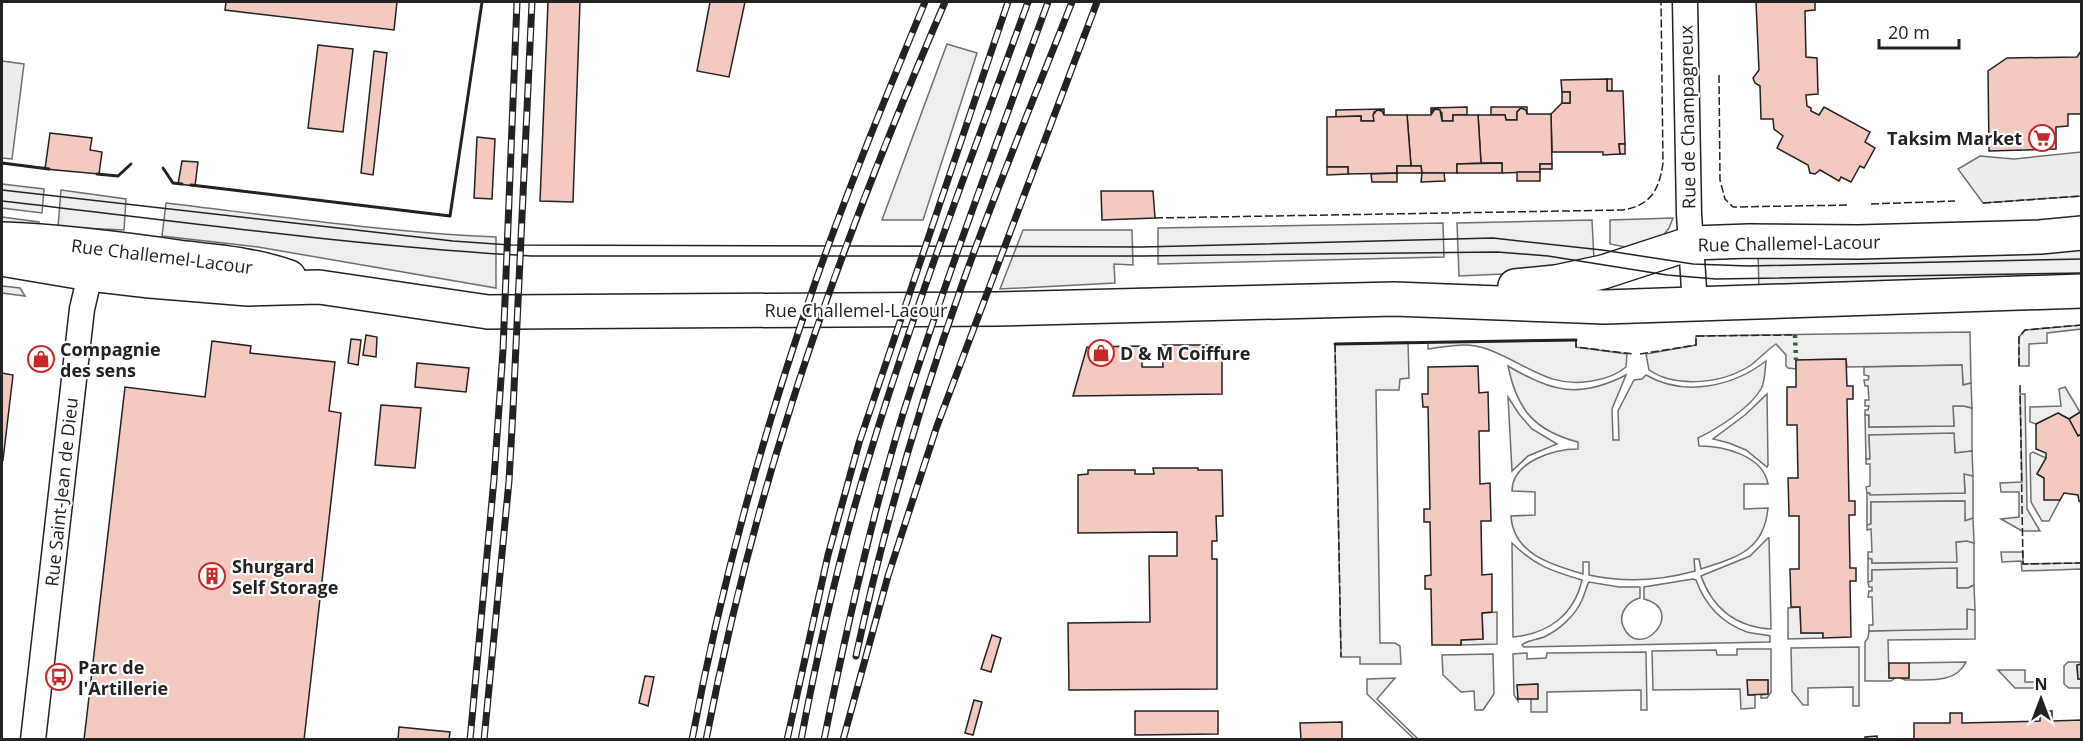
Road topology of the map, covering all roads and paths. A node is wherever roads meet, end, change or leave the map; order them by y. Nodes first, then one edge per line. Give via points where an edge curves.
1 (1685, 2) edge
2 (2082, 233) edge
3 (2, 239) edge
4 (1692, 243) junction
5 (2, 259) edge
6 (93, 261) junction
7 (2082, 291) edge
8 (1394, 299) junction
9 (1695, 304) junction
10 (33, 740) edge

1 - 4 street, Rue de Champagneux
2 - 4 street, Rue Challemel-Lacour via 1858,242
3 - 6 street, Rue Challemel-Lacour
4 - 8 street, Rue Challemel-Lacour via 1620,267 1556,282
4 - 9 street, Rue de Champagneux
5 - 6 street, Rue Challemel-Lacour
6 - 8 street, Rue Challemel-Lacour via 267,269 319,287 488,312 997,309
6 - 10 street, Rue Saint-Jean de Dieu via 82,309
7 - 9 street, Rue Challemel-Lacour
8 - 9 street, Rue Challemel-Lacour via 1605,307

